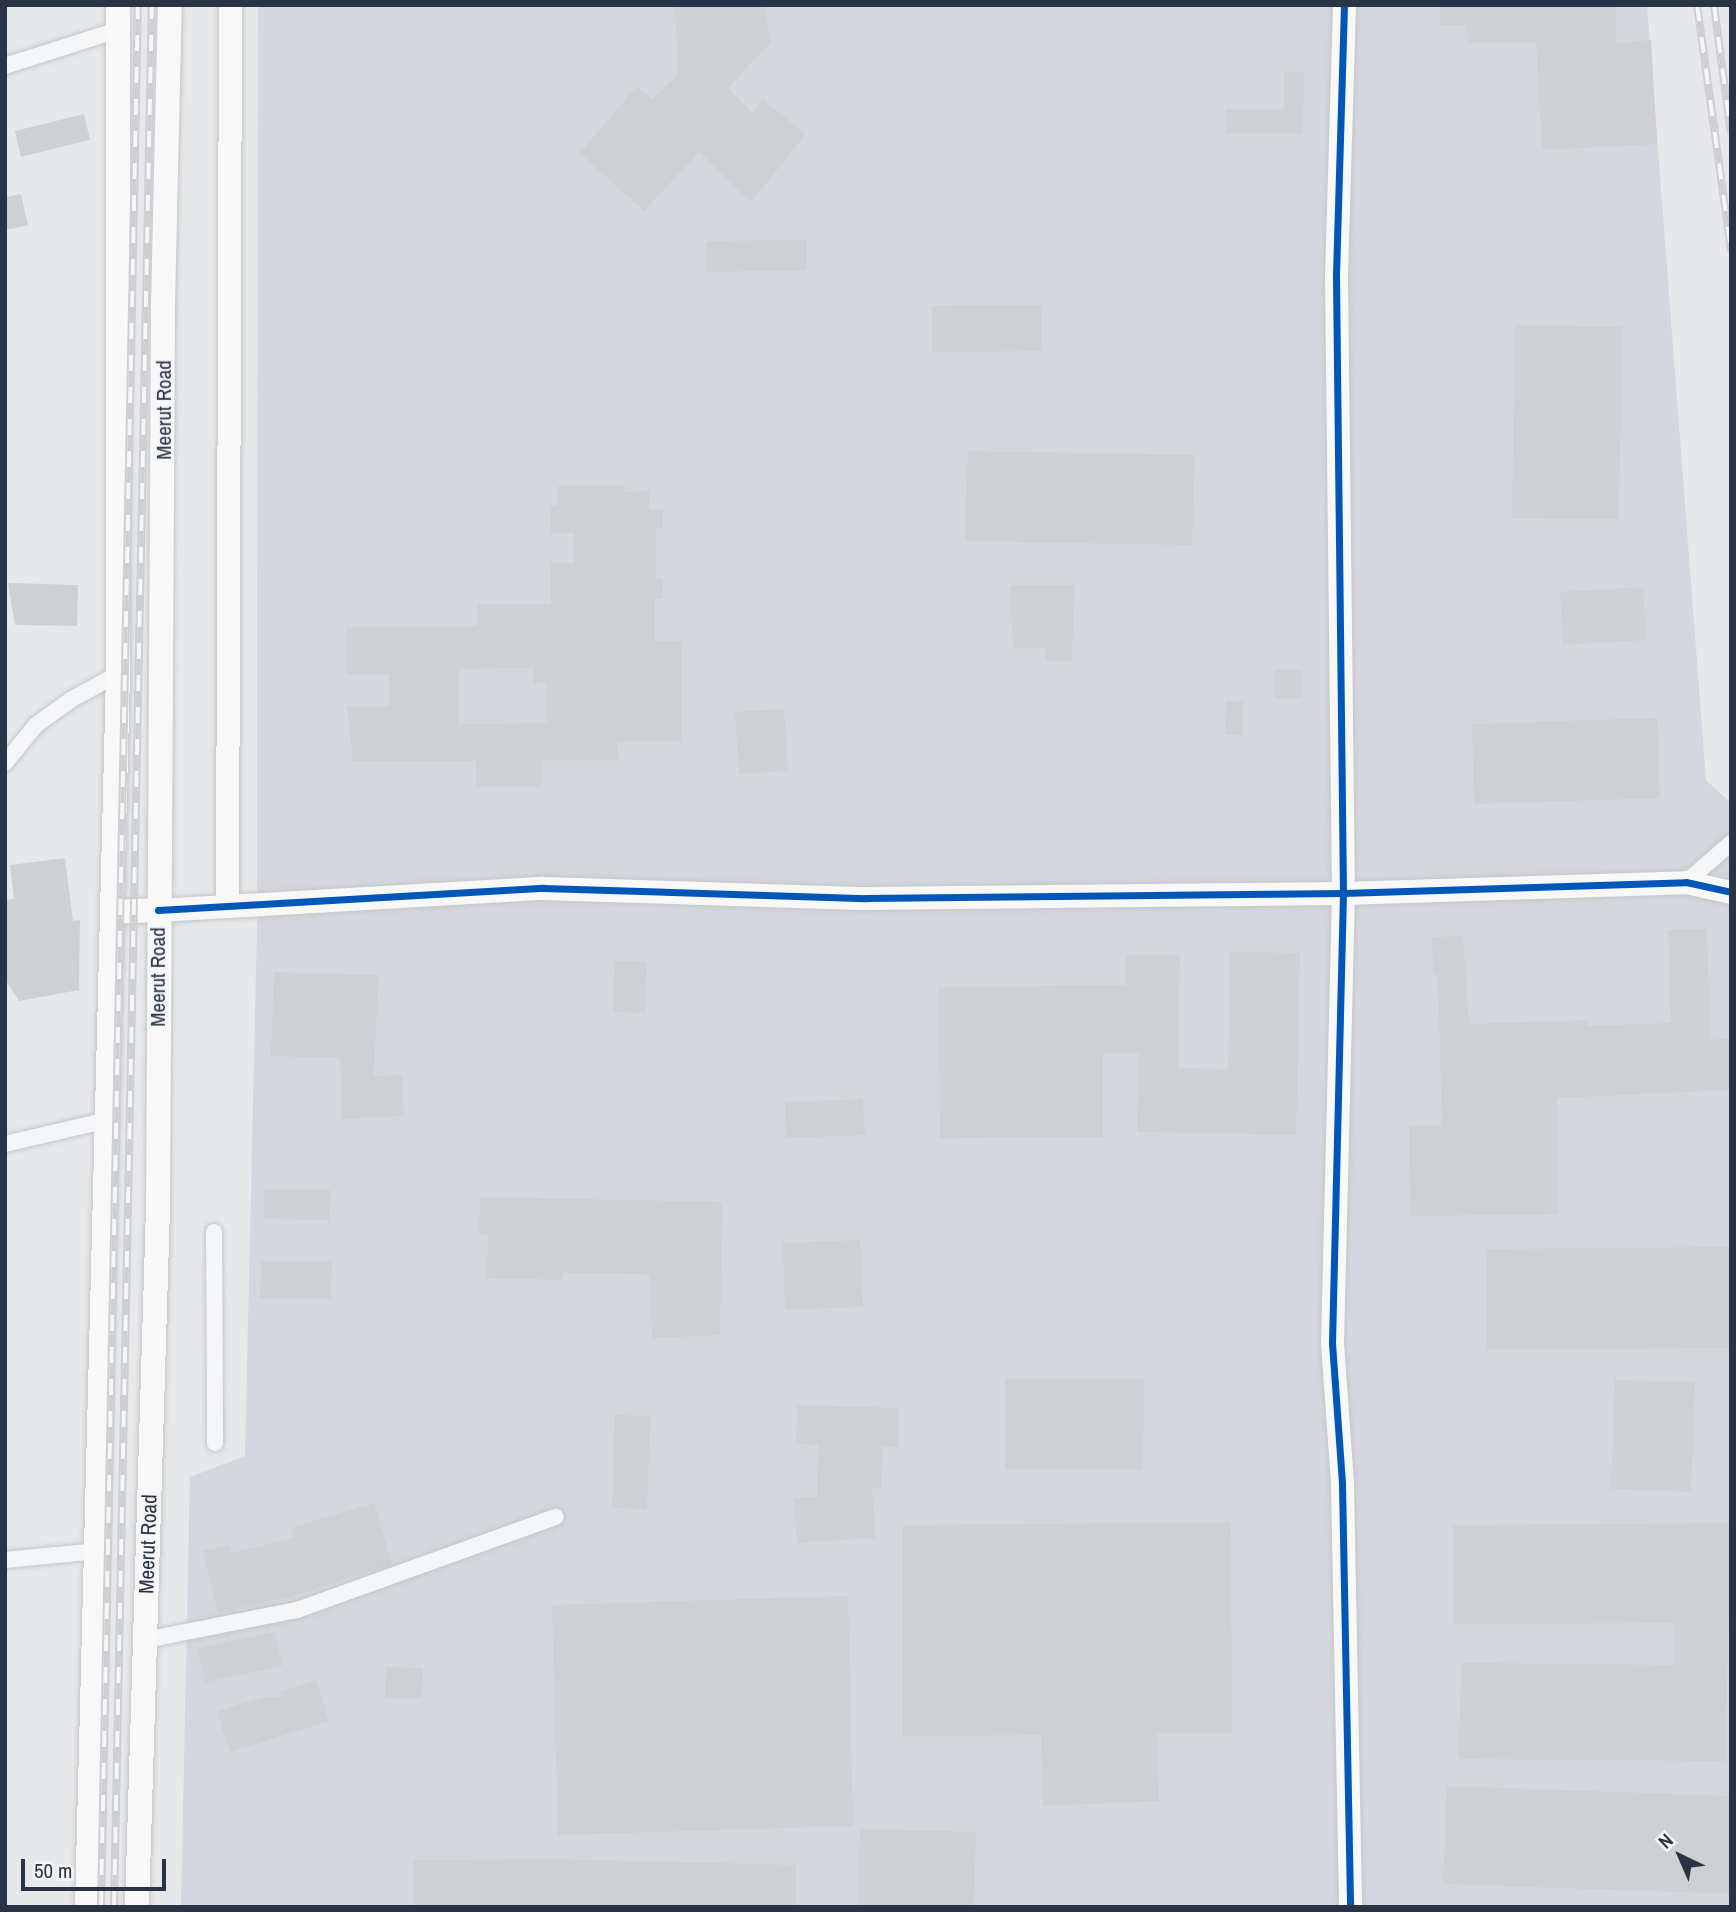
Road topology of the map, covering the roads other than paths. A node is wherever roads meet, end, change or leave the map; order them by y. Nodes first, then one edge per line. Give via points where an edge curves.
1 (118, 5) edge
2 (170, 5) edge
3 (230, 5) edge
4 (1343, 5) edge
5 (118, 30) junction
6 (5, 66) edge
7 (118, 674) junction
8 (5, 763) edge
9 (1731, 844) edge
10 (1686, 882) junction
11 (1731, 891) edge
12 (1343, 893) junction
13 (228, 902) junction
14 (158, 909) junction
15 (112, 912) junction
16 (108, 1121) junction
17 (5, 1144) edge
18 (214, 1232) dead end
19 (215, 1443) dead end
20 (556, 1517) dead end
21 (98, 1551) junction
22 (5, 1560) edge
23 (145, 1640) junction
24 (87, 1907) edge
25 (137, 1907) edge
26 (1350, 1907) edge

1 - 5 main road
2 - 14 main road, Meerut Road
3 - 13 street
4 - 12 street via 1336,277
5 - 6 street
5 - 7 main road
7 - 8 street via 36,725
7 - 15 main road
9 - 10 street
10 - 11 street
10 - 12 street
12 - 13 street via 866,898 543,888
12 - 26 street via 1332,1343 1342,1484
13 - 14 street
14 - 15 main road
14 - 23 main road, Meerut Road via 158,1209
15 - 16 main road
16 - 17 street
16 - 21 main road
18 - 19 street
20 - 23 street via 297,1610
21 - 22 street
21 - 24 main road
23 - 25 main road, Meerut Road

